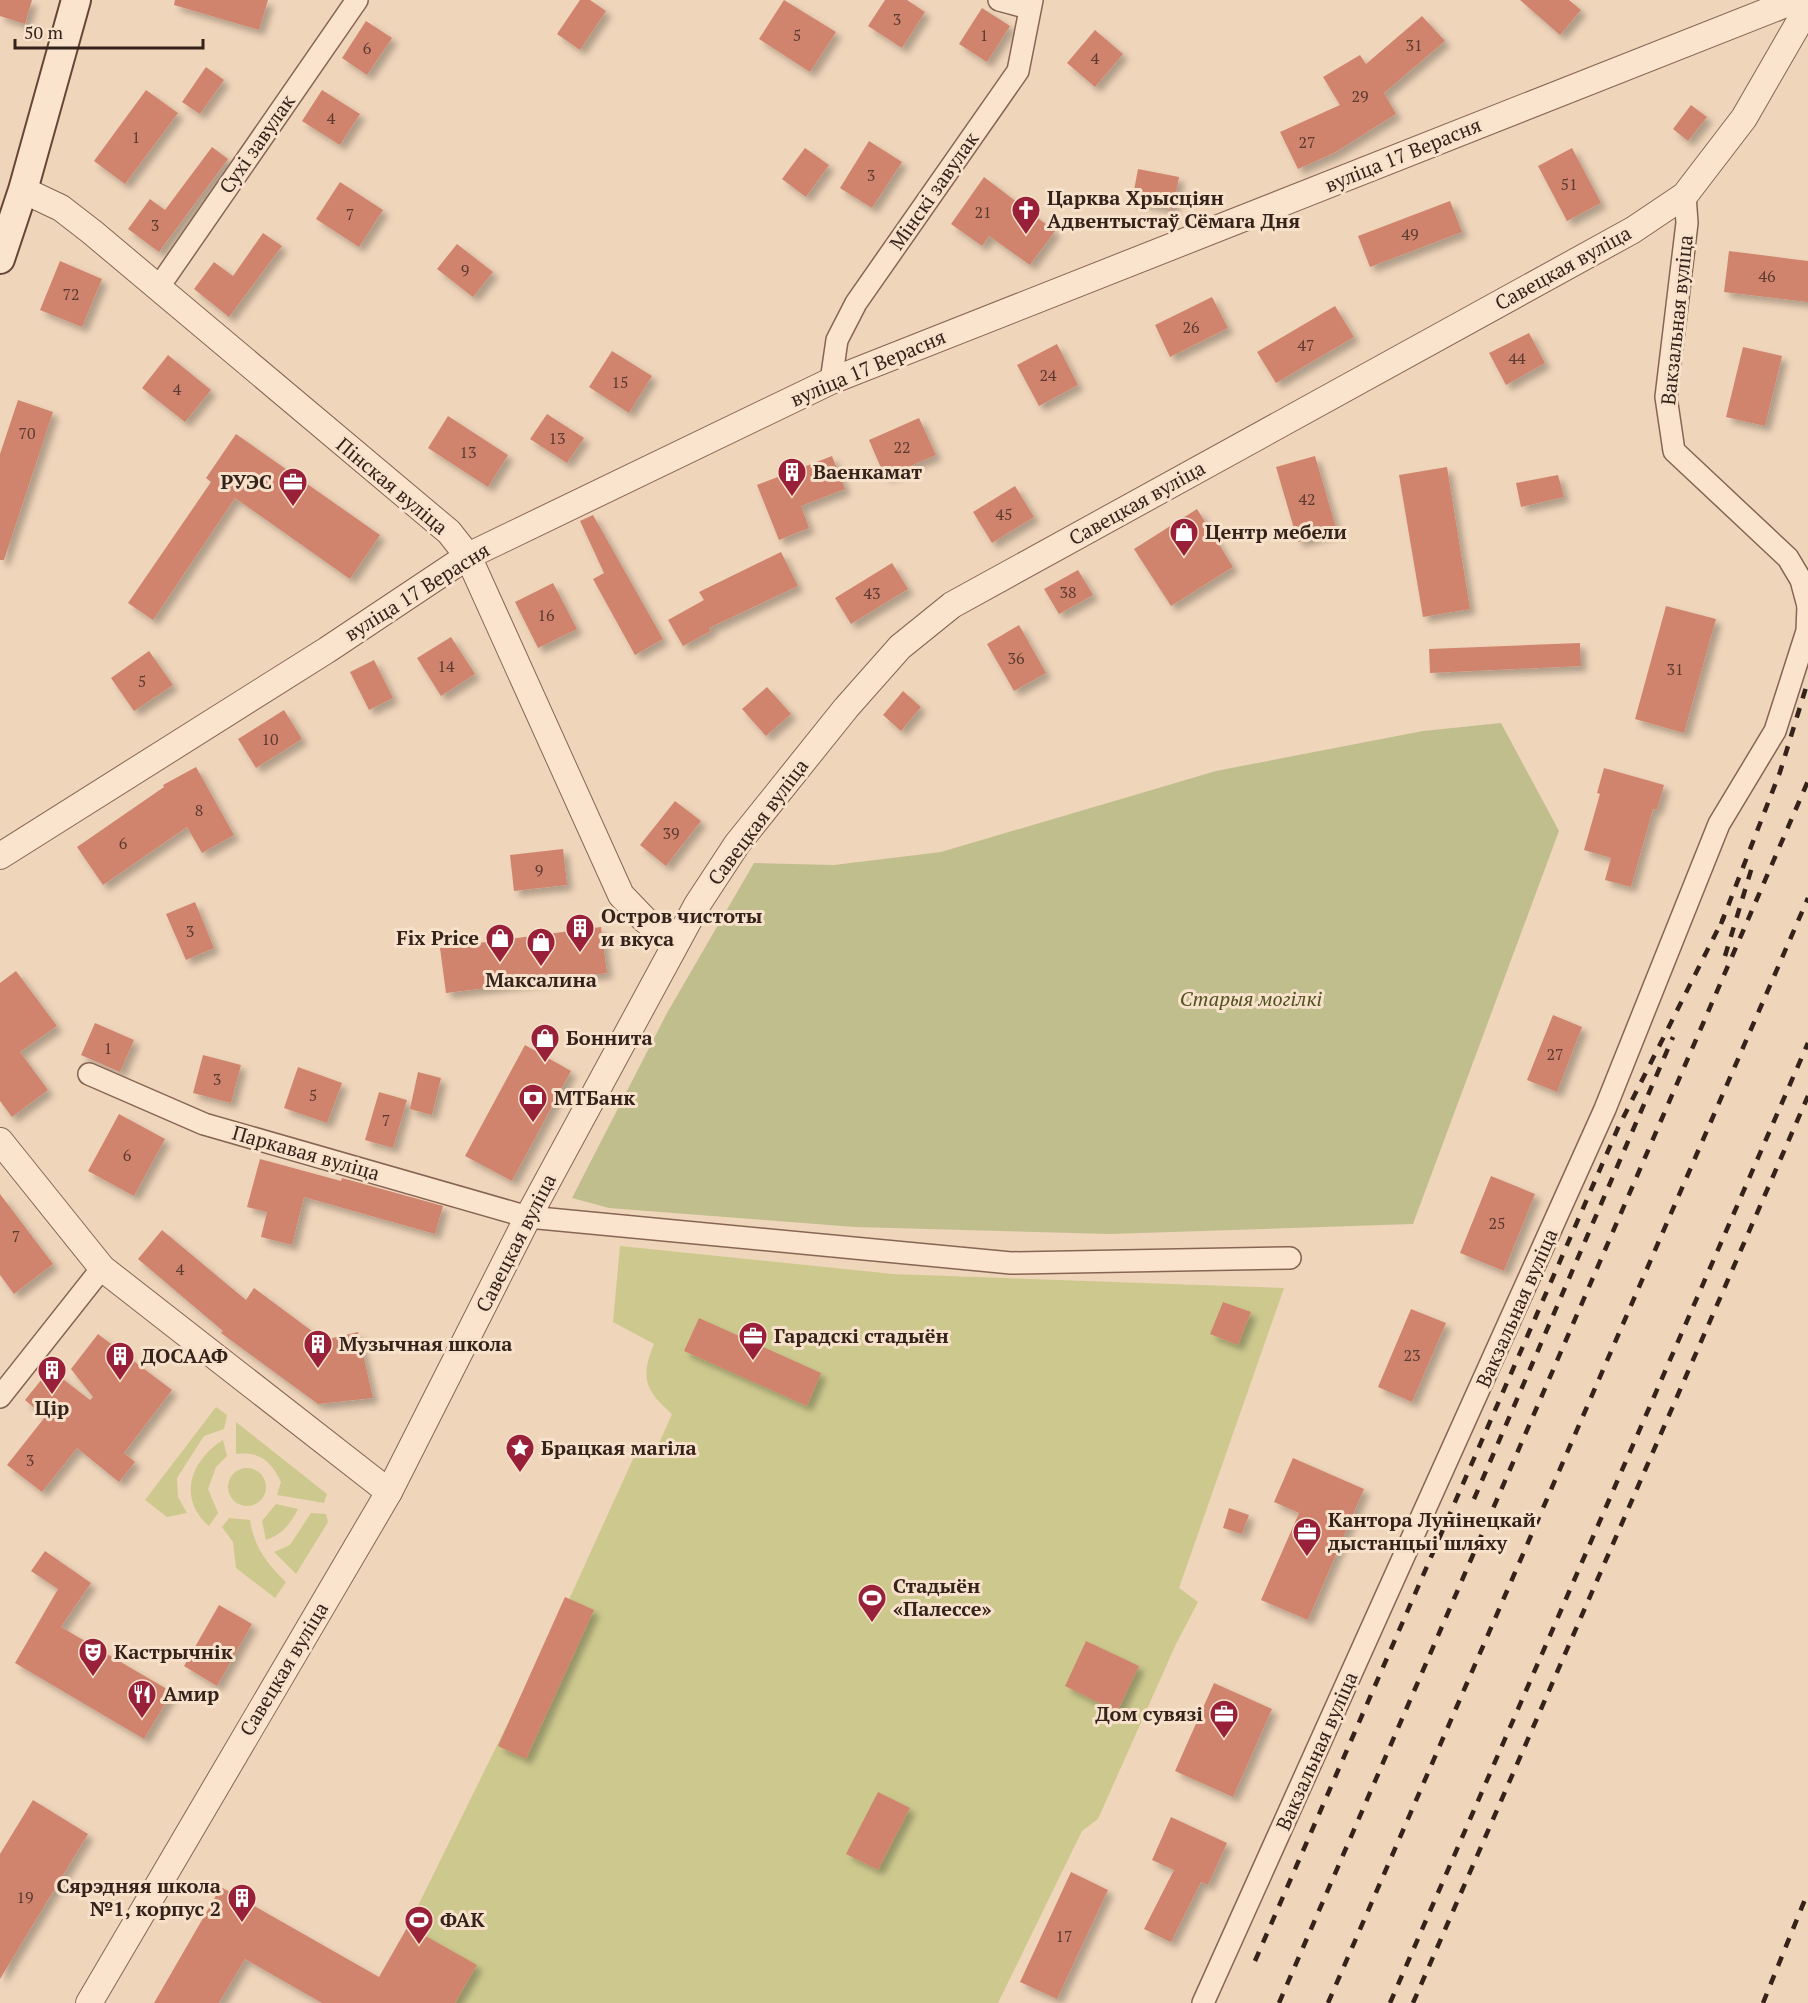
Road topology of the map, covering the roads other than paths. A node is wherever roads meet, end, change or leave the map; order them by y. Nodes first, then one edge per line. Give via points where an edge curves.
1 (76, 0) edge
2 (357, 0) edge
3 (999, 0) edge
4 (1796, 0) edge
5 (1031, 4) edge
6 (1808, 7) edge
7 (22, 190) junction
8 (1685, 195) junction
9 (0, 259) edge
10 (158, 288) junction
11 (831, 381) junction
12 (468, 556) junction
13 (1808, 606) edge
14 (0, 856) edge
15 (674, 943) junction
16 (89, 1074) dead end
17 (0, 1141) edge
18 (528, 1217) junction
19 (1290, 1258) dead end
20 (102, 1268) junction
21 (0, 1397) edge
22 (389, 1492) junction
23 (89, 2003) edge
24 (1203, 2003) edge

1 - 7 main road
2 - 10 street, Сухі завулак
3 - 5 street
4 - 11 street, вуліца 17 Верасня
5 - 11 street, Мінскі завулак via 1018,71 856,303 837,340
6 - 8 street, Савецкая вуліца via 1744,118
7 - 9 main road
7 - 10 street, Пінская вуліца via 61,208
8 - 13 street, Вакзальная вуліца via 1687,223 1666,397 1674,451 1788,558 1801,580
8 - 15 street, Савецкая вуліца via 1633,230 952,605 900,647 846,708 737,844
10 - 12 street, Пінская вуліца via 449,532
11 - 12 street, вуліца 17 Верасня
12 - 14 street, вуліца 17 Верасня via 327,650
12 - 15 street, Пінская вуліца via 621,895
13 - 24 street, Вакзальная вуліца via 1807,631 1775,731 1719,824 1596,1130
15 - 18 street, Савецкая вуліца
16 - 18 street, Паркавая вуліца via 204,1124
17 - 20 street
18 - 19 street, Паркавая вуліца via 1011,1263
18 - 22 street, Савецкая вуліца
20 - 21 street
20 - 22 street
22 - 23 street, Савецкая вуліца

